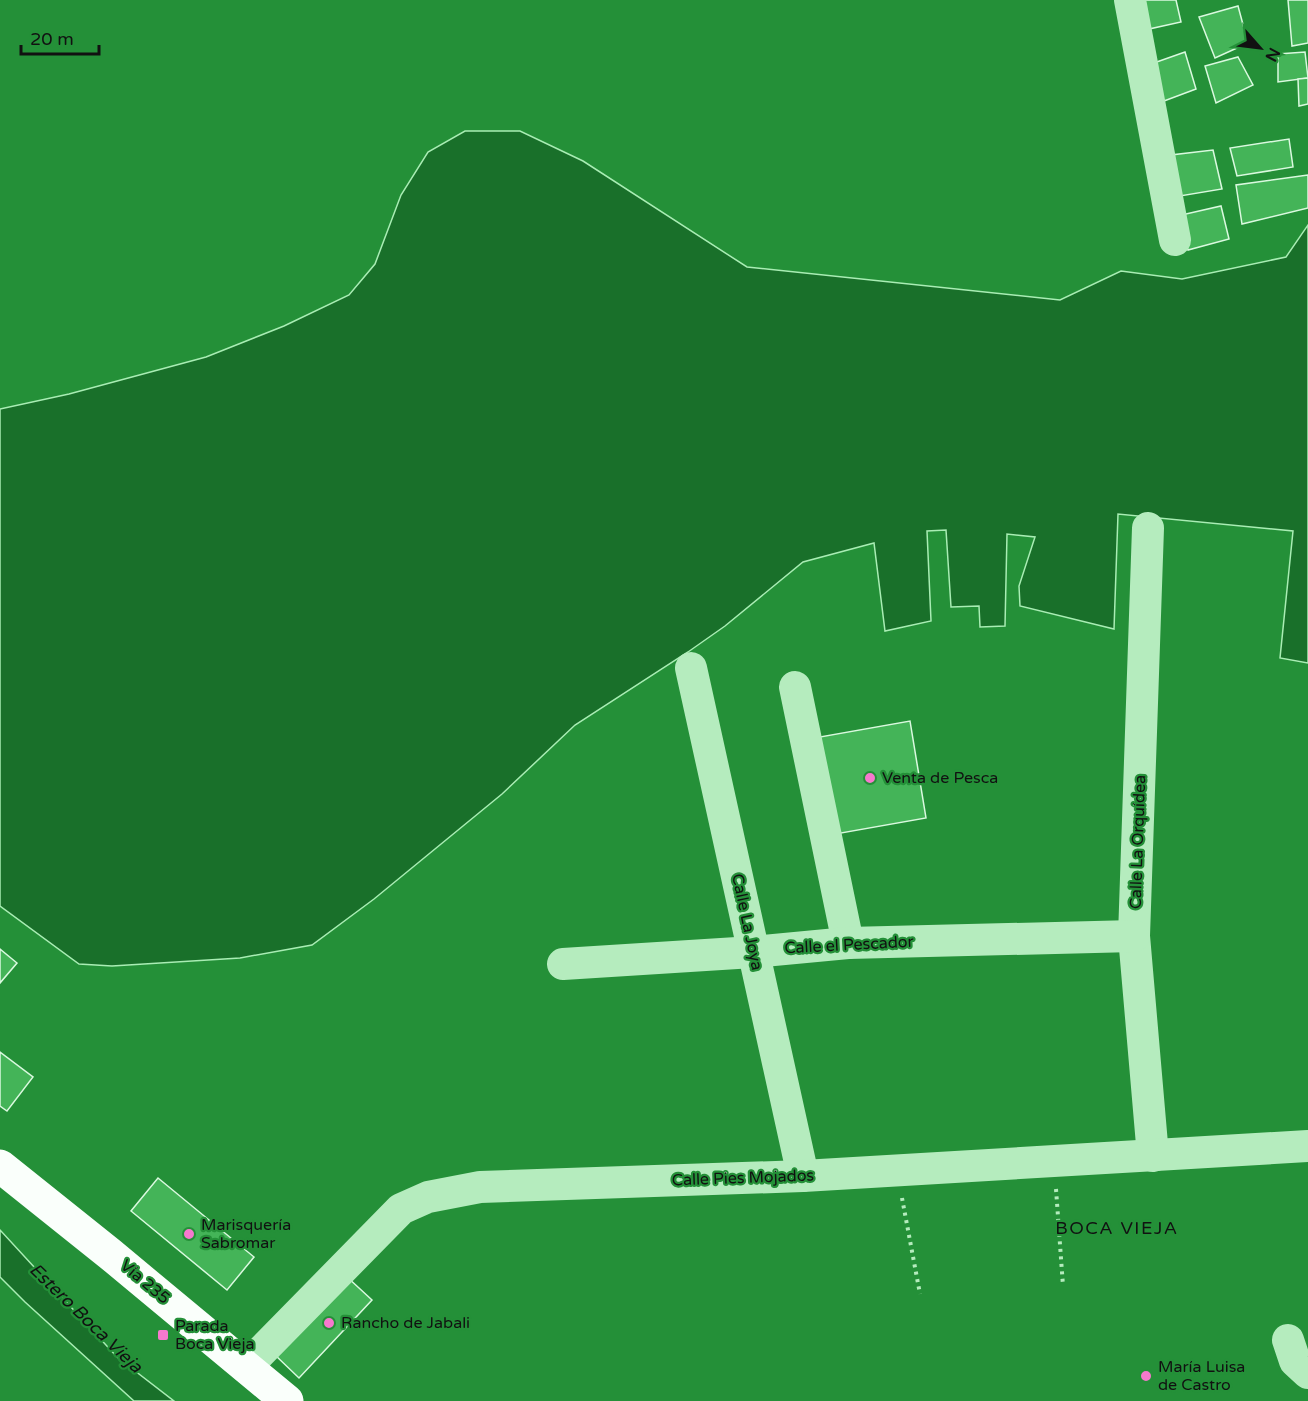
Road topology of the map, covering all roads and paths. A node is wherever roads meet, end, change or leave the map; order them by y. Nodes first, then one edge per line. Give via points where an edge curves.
1 (1130, 0) edge
2 (1175, 240) dead end
3 (1148, 528) dead end
4 (691, 668) dead end
5 (795, 687) dead end
6 (1134, 936) junction
7 (848, 942) junction
8 (753, 952) junction
9 (563, 964) dead end
10 (1308, 1146) edge
11 (1153, 1156) junction
12 (1055, 1162) junction
13 (0, 1167) edge
14 (897, 1171) junction
15 (803, 1176) junction
16 (1063, 1286) dead end
17 (920, 1294) dead end
18 (1288, 1340) dead end
19 (246, 1367) junction
20 (1308, 1373) edge
21 (287, 1401) edge

1 - 2 street
3 - 6 street, Calle La Orquídea
4 - 8 street, Calle La Joya
5 - 7 street
6 - 7 street, Calle el Pescador
6 - 11 street, Calle La Orquídea
7 - 8 street, Calle el Pescador
8 - 9 street, Calle el Pescador
8 - 15 street, Calle La Joya
10 - 11 street, Calle Pies Mojados
11 - 12 street, Calle Pies Mojados
12 - 14 street, Calle Pies Mojados
12 - 16 path
13 - 19 main road, Vía 235
14 - 15 street, Calle Pies Mojados
14 - 17 path
15 - 19 street, Calle Pies Mojados via 480,1186 428,1197 400,1209
18 - 20 street via 1295,1361
19 - 21 main road, Vía 235

